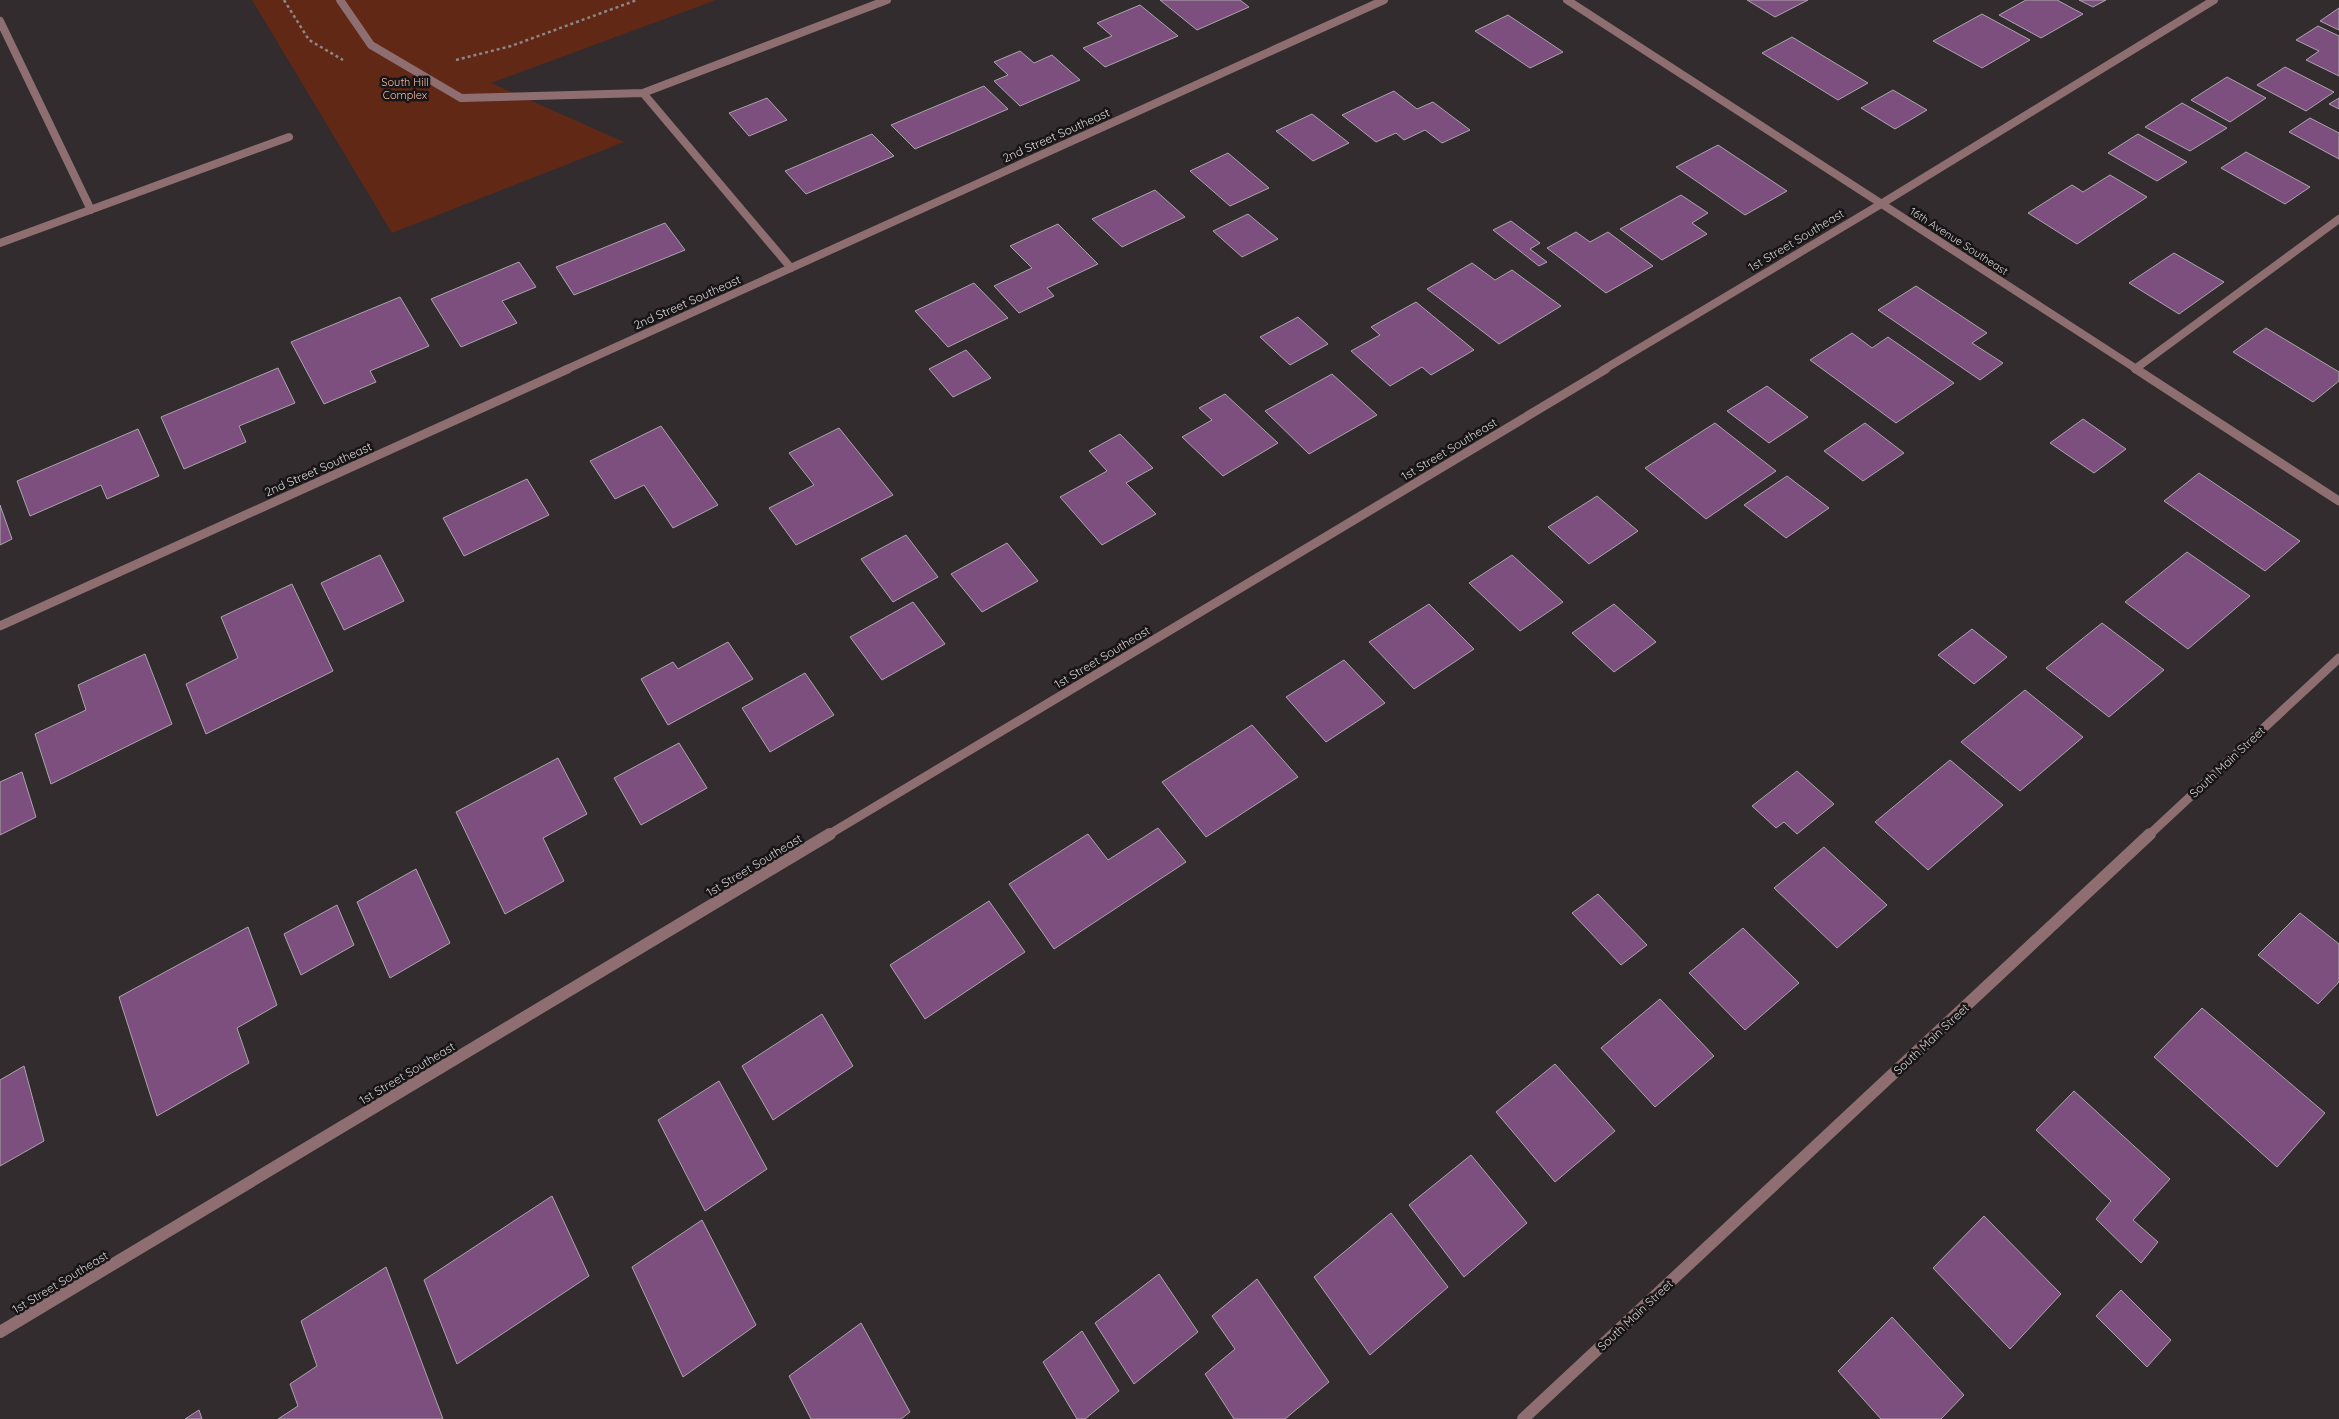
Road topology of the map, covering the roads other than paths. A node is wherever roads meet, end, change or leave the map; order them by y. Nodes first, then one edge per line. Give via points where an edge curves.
1 (340, 0) edge
2 (887, 0) edge
3 (1384, 0) edge
4 (1567, 0) edge
5 (2214, 0) edge
6 (0, 21) edge
7 (643, 93) junction
8 (289, 137) dead end
9 (1881, 204) junction
10 (91, 210) junction
11 (2339, 219) edge
12 (0, 243) edge
13 (790, 268) junction
14 (2134, 369) junction
15 (2339, 501) edge
16 (0, 626) edge
17 (2339, 658) edge
18 (0, 1332) edge
19 (1523, 1419) edge

1 - 7 street via 371,45 462,98
2 - 7 street
3 - 13 street, 2nd Street Southeast
4 - 9 street, 16th Avenue Southeast
5 - 9 street, 1st Street Southeast
6 - 10 street
7 - 13 street
8 - 10 street
9 - 14 street, 16th Avenue Southeast
9 - 18 street, 1st Street Southeast
10 - 12 street
11 - 14 street
13 - 16 street, 2nd Street Southeast
14 - 15 street, 16th Avenue Southeast
17 - 19 street, South Main Street

